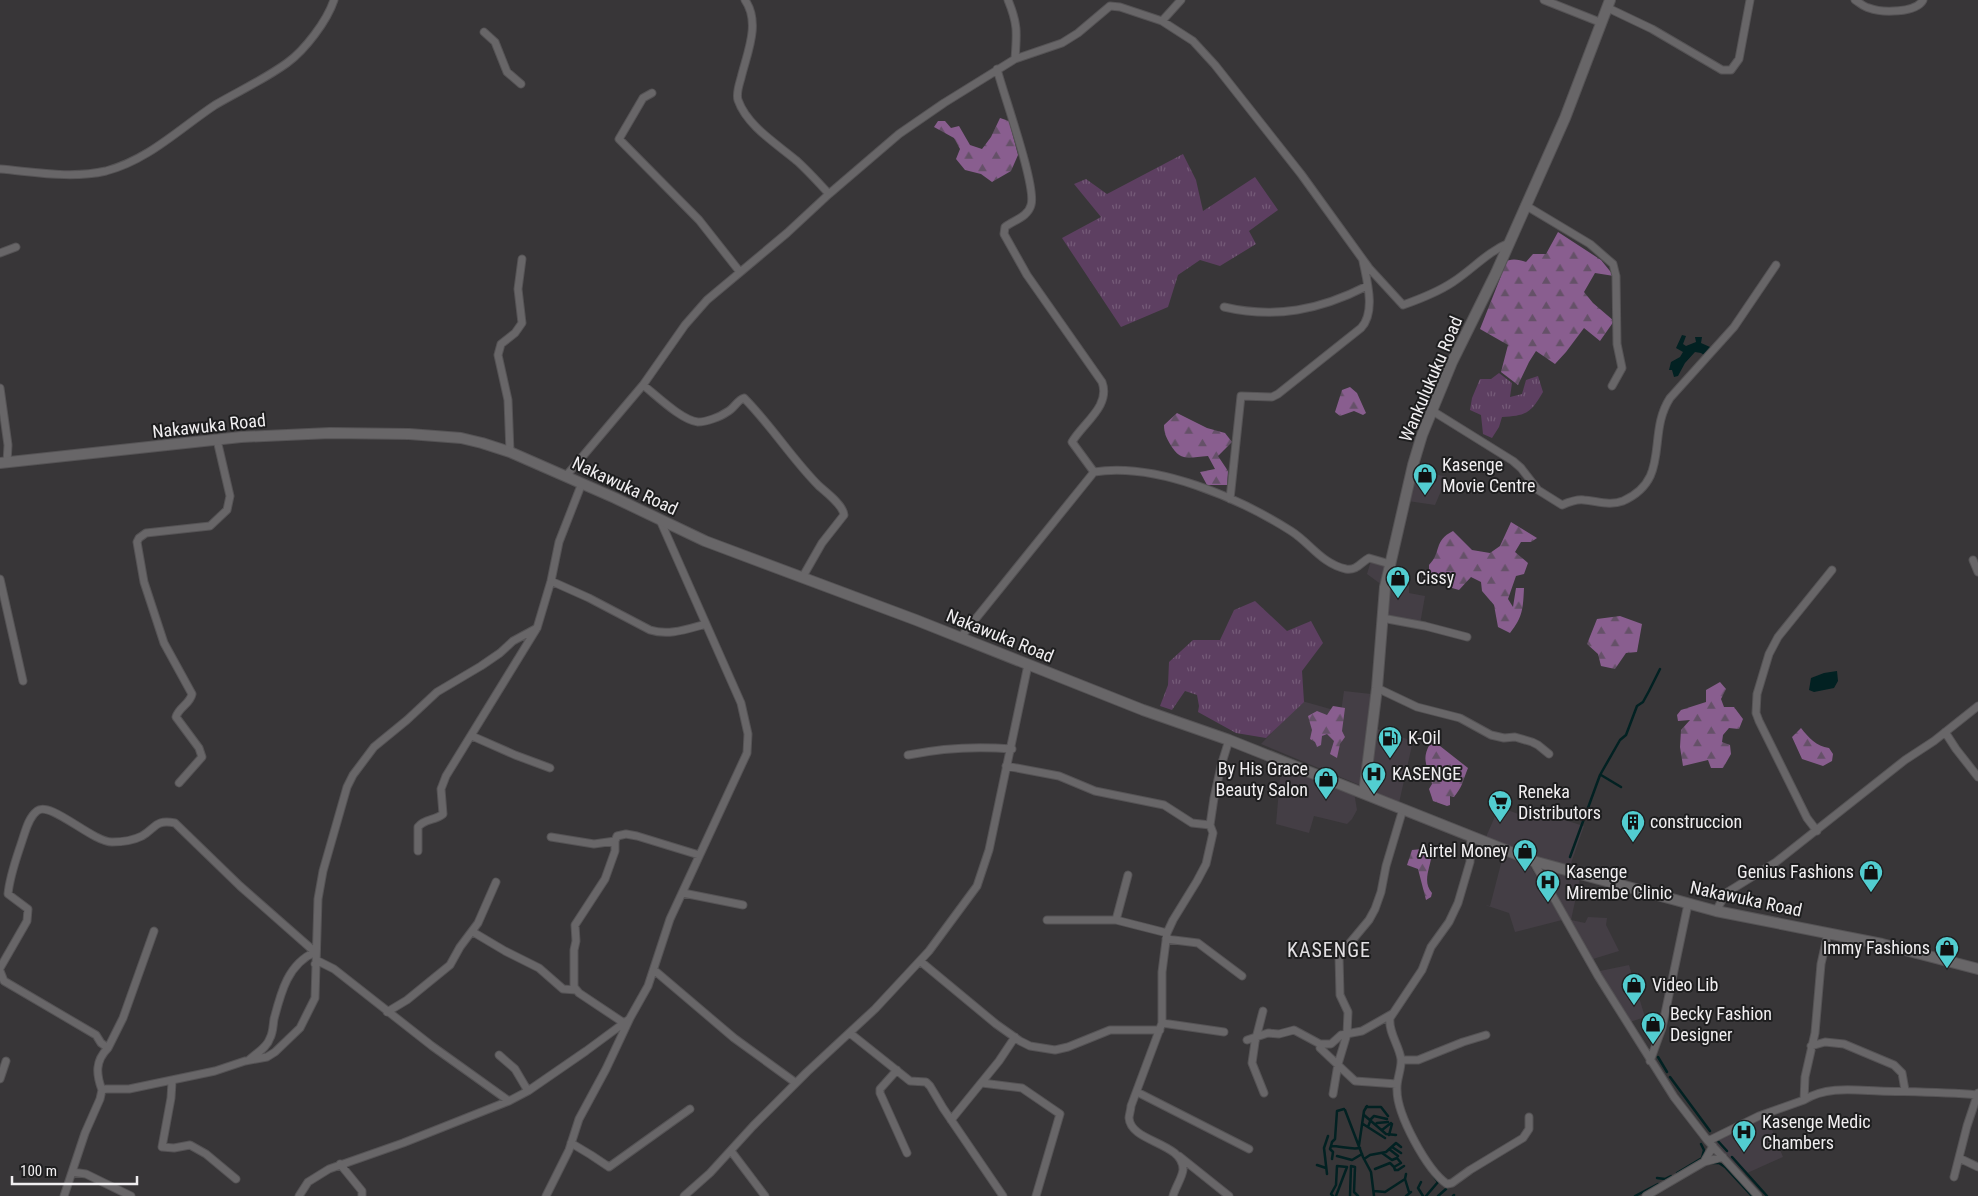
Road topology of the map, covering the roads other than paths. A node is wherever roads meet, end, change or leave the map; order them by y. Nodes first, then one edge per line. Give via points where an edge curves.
1 (334, 0) edge
2 (745, 0) edge
3 (1008, 0) edge
4 (1181, 0) edge
5 (1544, 0) edge
6 (1750, 0) edge
7 (1855, 0) edge
8 (1923, 0) edge
9 (1609, 4) edge
10 (1162, 21) junction
11 (1602, 23) junction
12 (484, 32) dead end
13 (1015, 59) junction
14 (997, 69) junction
15 (522, 84) dead end
16 (652, 94) dead end
17 (0, 169) edge
18 (829, 194) junction
19 (1525, 205) junction
20 (1509, 243) junction
21 (16, 248) dead end
22 (0, 253) edge
23 (522, 259) dead end
24 (1362, 259) junction
25 (1776, 265) dead end
26 (740, 272) junction
27 (1367, 286) junction
28 (1224, 307) dead end
29 (643, 386) junction
30 (1612, 386) dead end
31 (0, 388) edge
32 (1431, 410) junction
33 (217, 440) junction
34 (510, 452) junction
35 (3, 463) edge
36 (1094, 472) junction
37 (566, 476) junction
38 (582, 484) junction
39 (1230, 499) junction
40 (660, 520) junction
41 (1973, 560) dead end
42 (1390, 564) junction
43 (1832, 570) dead end
44 (1978, 572) edge
45 (802, 578) junction
46 (0, 579) edge
47 (551, 581) junction
48 (1382, 618) junction
49 (706, 624) junction
50 (537, 628) junction
51 (960, 637) junction
52 (1467, 637) dead end
53 (1028, 665) junction
54 (23, 680) dead end
55 (1377, 688) junction
56 (1978, 706) edge
57 (1945, 732) junction
58 (472, 736) junction
59 (1229, 740) junction
60 (1012, 749) junction
61 (1549, 754) dead end
62 (908, 755) dead end
63 (1006, 766) junction
64 (550, 768) dead end
65 (1978, 777) edge
66 (179, 783) dead end
67 (1364, 793) junction
68 (1403, 809) junction
69 (1210, 825) junction
70 (1817, 831) junction
71 (551, 836) dead end
72 (1471, 836) junction
73 (615, 841) junction
74 (418, 852) dead end
75 (699, 855) junction
76 (1533, 861) junction
77 (1128, 875) dead end
78 (496, 882) dead end
79 (683, 893) junction
80 (1688, 904) junction
81 (744, 905) dead end
82 (1716, 911) junction
83 (1047, 920) dead end
84 (1116, 920) junction
85 (154, 931) dead end
86 (473, 932) junction
87 (1828, 933) junction
88 (1167, 936) junction
89 (315, 952) junction
90 (920, 961) junction
91 (315, 964) junction
92 (1978, 969) edge
93 (0, 970) edge
94 (654, 970) junction
95 (1242, 976) dead end
96 (576, 990) junction
97 (1263, 1011) dead end
98 (387, 1012) junction
99 (1392, 1014) junction
100 (627, 1021) junction
101 (1161, 1027) junction
102 (1224, 1032) dead end
103 (851, 1034) junction
104 (1347, 1034) junction
105 (1486, 1035) dead end
106 (1015, 1037) junction
107 (1247, 1040) dead end
108 (1811, 1046) junction
109 (108, 1048) junction
110 (1320, 1048) dead end
111 (499, 1055) dead end
112 (249, 1060) junction
113 (1401, 1060) junction
114 (6, 1061) dead end
115 (1650, 1061) junction
116 (1338, 1066) junction
117 (897, 1070) junction
118 (0, 1079) edge
119 (174, 1080) junction
120 (982, 1083) junction
121 (796, 1084) junction
122 (1397, 1084) junction
123 (102, 1090) junction
124 (528, 1090) junction
125 (1905, 1090) junction
126 (1137, 1092) junction
127 (1264, 1093) dead end
128 (1333, 1094) dead end
129 (1977, 1094) edge
130 (1804, 1100) junction
131 (510, 1101) junction
132 (690, 1109) dead end
133 (1529, 1117) dead end
134 (951, 1120) junction
135 (571, 1143) junction
136 (1710, 1144) junction
137 (1249, 1149) dead end
138 (731, 1151) junction
139 (907, 1153) dead end
140 (1179, 1156) junction
141 (1723, 1157) junction
142 (1958, 1158) junction
143 (1704, 1162) junction
144 (340, 1164) junction
145 (1978, 1167) edge
146 (72, 1172) junction
147 (1954, 1177) dead end
148 (236, 1179) dead end
149 (64, 1196) edge
150 (131, 1196) edge
151 (299, 1196) edge
152 (362, 1196) edge
153 (546, 1196) edge
154 (684, 1196) edge
155 (765, 1196) edge
156 (1004, 1196) edge
157 (1036, 1196) edge
158 (1173, 1196) edge
159 (1229, 1196) edge
160 (1646, 1196) edge
161 (1758, 1196) edge

1 - 17 street via 317,31 288,62 195,119 150,152 123,166 64,175
2 - 18 street via 753,22 738,100 756,125
3 - 13 street via 1017,28
4 - 10 street
5 - 11 street
6 - 9 street via 1739,59 1731,70 1722,70
7 - 8 street via 1870,8 1901,10 1913,9
9 - 11 main road, Wankulukuku Road
10 - 13 street via 1110,6 1062,42
10 - 24 street via 1193,41 1215,65 1302,174
11 - 19 main road, Wankulukuku Road via 1565,118
12 - 15 street via 495,42 507,72
13 - 14 street
14 - 18 street via 899,134
14 - 36 street via 1021,148 1032,205 1005,228 1004,234 1027,275 1102,382 1105,390 1099,407 1072,442
16 - 26 street via 643,98 619,139 699,220
18 - 26 street
19 - 20 main road, Wankulukuku Road
19 - 30 street via 1590,244 1613,264 1616,276 1616,344 1622,368
20 - 24 street via 1496,248 1452,283 1403,305
20 - 32 main road, Wankulukuku Road
21 - 22 street
23 - 34 street via 518,289 522,323 501,344 498,355 508,400
24 - 27 street
25 - 32 street via 1734,327 1667,404 1659,421 1654,471 1648,482 1622,501 1601,503 1583,500 1562,505 1538,490 1513,461
26 - 29 street via 707,300 685,325
27 - 28 street via 1311,309 1255,312
27 - 39 street via 1368,312 1361,328 1278,394 1272,397 1241,396
29 - 37 street
29 - 45 street via 685,417 698,422 728,412 744,398 811,478 844,511
31 - 35 street via 8,445
32 - 42 main road, Wankulukuku Road via 1413,464
33 - 34 main road, Nakawuka Road via 409,434 461,438
33 - 35 main road, Nakawuka Road
33 - 66 street via 230,496 228,510 210,526 146,533 137,542 144,582 164,643 192,694 176,717 202,757
34 - 37 main road, Nakawuka Road
36 - 39 street via 1139,471
36 - 51 street
37 - 38 main road, Nakawuka Road
38 - 40 main road, Nakawuka Road
38 - 47 street via 559,542
39 - 42 street via 1291,531 1317,555 1344,569 1354,569 1369,558
40 - 45 main road, Nakawuka Road
40 - 49 street
41 - 44 street
42 - 48 main road, Wankulukuku Road
43 - 70 street via 1778,636 1769,654 1756,706 1759,721 1807,818
45 - 51 main road, Nakawuka Road
46 - 54 street
47 - 49 street via 660,634
47 - 50 street
48 - 52 street
48 - 55 main road, Wankulukuku Road
49 - 75 street via 741,703 748,744 740,770
50 - 58 street
50 - 89 street via 437,692 364,758 348,788 323,871
51 - 53 main road, Nakawuka Road
53 - 59 main road, Nakawuka Road
53 - 60 street
55 - 61 street via 1417,706 1460,718 1491,735 1532,742
55 - 67 main road, Wankulukuku Road
56 - 57 street
57 - 65 street
57 - 70 street
58 - 64 street
58 - 74 street via 441,789 443,814 438,819 424,821 418,827
59 - 67 main road, Nakawuka Road
59 - 69 street
60 - 62 street via 940,750
60 - 63 street
63 - 69 street via 1059,776 1095,791 1164,805 1192,823
63 - 90 street via 989,850 977,886
67 - 68 main road, Nakawuka Road
68 - 72 main road, Nakawuka Road
68 - 104 street via 1376,910 1339,956 1340,995 1348,1012
69 - 88 street via 1213,833 1206,864
70 - 82 street via 1776,862 1726,893
71 - 73 street via 594,844
72 - 76 main road, Nakawuka Road
72 - 99 street via 1470,862 1458,902 1449,922 1431,947 1422,970
73 - 75 street via 617,836 626,834
73 - 96 street via 615,851 605,878 575,924
75 - 79 street
76 - 80 main road, Nakawuka Road
76 - 115 street
77 - 84 street
78 - 86 street
79 - 81 street
79 - 94 street via 670,919
80 - 82 main road, Nakawuka Road
80 - 115 street via 1662,1028
82 - 87 main road, Nakawuka Road
83 - 84 street
84 - 88 street
85 - 109 street via 123,1018
86 - 96 street via 539,968 563,990
86 - 98 street via 450,965
87 - 92 main road, Nakawuka Road
87 - 108 street
88 - 95 street via 1198,943
88 - 101 street via 1162,972
89 - 91 street
89 - 93 street via 175,823 165,821 141,837 107,842 42,808 27,825 9,881 8,894 28,909 27,921
89 - 112 street via 303,957 296,965 282,991 270,1038 264,1048
90 - 103 street
90 - 106 street
91 - 98 street via 318,961 334,969
91 - 112 street via 315,998 300,1028 276,1052
93 - 109 street via 4,981 96,1035
94 - 100 street
94 - 121 street via 734,1038
96 - 100 street
97 - 127 street via 1252,1063
98 - 131 street
99 - 104 street via 1362,1031
99 - 113 street via 1390,1027
100 - 124 street
100 - 135 street via 582,1113
101 - 102 street
101 - 106 street via 1110,1030 1068,1048 1054,1050 1030,1046
101 - 126 street
103 - 117 street
103 - 121 street
104 - 107 street via 1331,1044 1320,1044 1294,1030
104 - 116 street
105 - 113 street via 1418,1060
106 - 120 street
108 - 125 street via 1826,1042 1844,1044 1894,1064 1902,1072
108 - 130 street
109 - 123 street via 100,1056 97,1075
110 - 116 street
111 - 124 street via 515,1069
112 - 119 street
113 - 122 street
114 - 118 street
115 - 136 street via 1686,1116
116 - 122 street via 1355,1081
116 - 128 street
117 - 134 street via 910,1081 926,1082
117 - 139 street via 880,1093
119 - 123 street via 129,1089
119 - 148 street via 162,1147 190,1145
120 - 134 street
120 - 157 street via 1022,1088 1060,1114
121 - 138 street
122 - 133 street via 1398,1100 1410,1133 1447,1184 1523,1138 1529,1129
123 - 146 street
124 - 131 street
125 - 129 street
125 - 130 street via 1844,1089 1813,1094
126 - 137 street
126 - 140 street via 1131,1106 1131,1124 1143,1136
129 - 142 street
130 - 136 street via 1759,1116
131 - 144 street
132 - 135 street via 608,1167
134 - 156 street
135 - 153 street
136 - 141 street
136 - 143 street
138 - 154 street
138 - 155 street
140 - 158 street via 1182,1174
140 - 159 street
141 - 143 street
141 - 161 street
142 - 145 street
142 - 147 street
143 - 160 street
144 - 151 street via 316,1175
144 - 152 street via 362,1191
146 - 149 street
146 - 150 street via 86,1174

